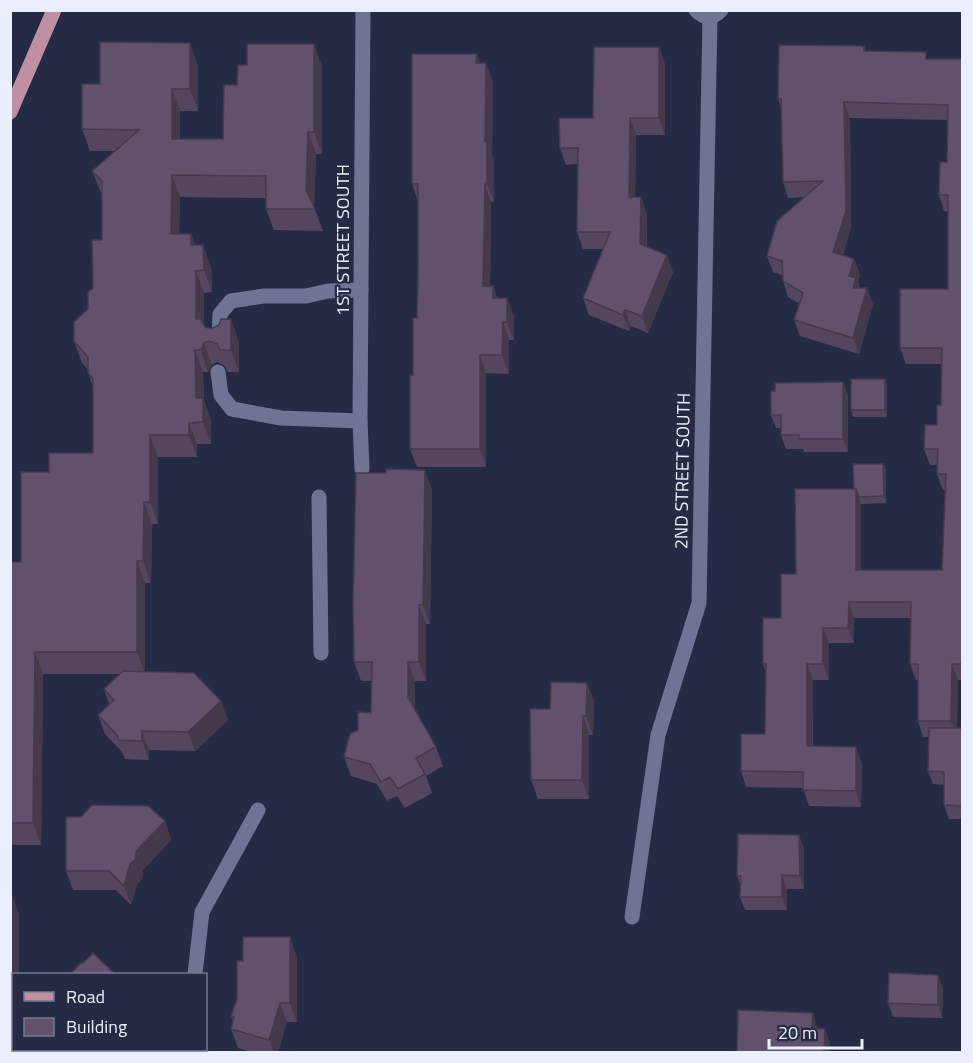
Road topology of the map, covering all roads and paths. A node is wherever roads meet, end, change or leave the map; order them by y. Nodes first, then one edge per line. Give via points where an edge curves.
1 (54, 10) edge
2 (363, 10) edge
3 (709, 13) edge
4 (10, 112) edge
5 (361, 290) junction
6 (219, 341) edge
7 (218, 372) edge
8 (360, 421) junction
9 (362, 469) dead end
10 (319, 497) dead end
11 (321, 653) dead end
12 (258, 810) dead end
13 (632, 917) dead end
14 (195, 973) edge

1 - 4 main road
2 - 5 street, 1ST STREET SOUTH
3 - 13 street, 2ND STREET SOUTH via 699,603 658,735
5 - 6 street via 231,301 220,314
5 - 8 street, 1ST STREET SOUTH
7 - 8 street via 221,395 232,409 281,417
8 - 9 street, 1ST STREET SOUTH
10 - 11 street
12 - 14 street via 202,912

